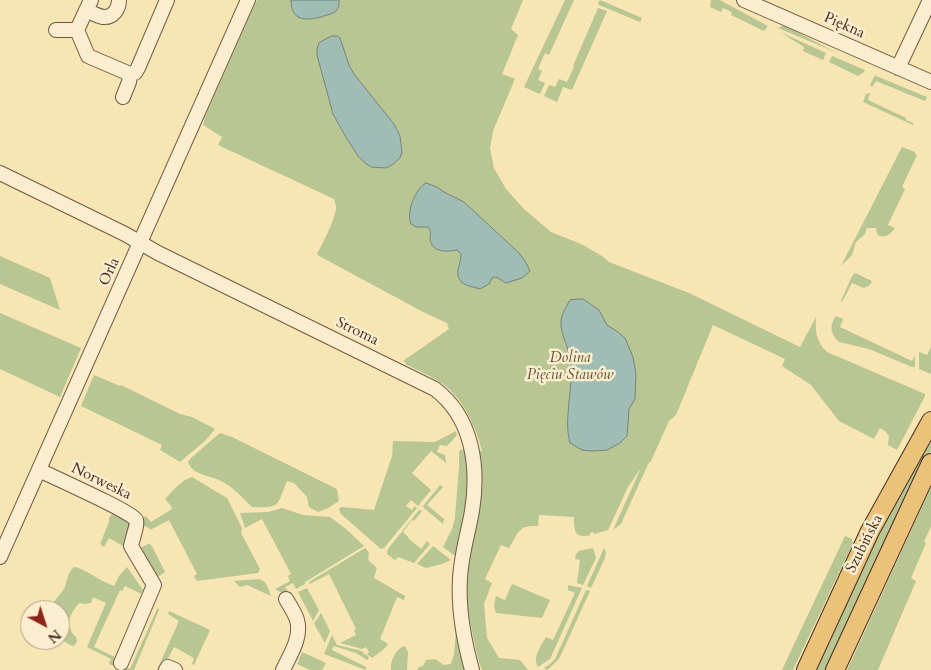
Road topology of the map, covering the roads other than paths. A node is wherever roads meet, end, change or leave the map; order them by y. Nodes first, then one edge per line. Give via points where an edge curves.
1 (119, 0) edge
2 (167, 0) edge
3 (248, 0) edge
4 (744, 0) edge
5 (930, 0) edge
6 (89, 5) edge
7 (56, 30) dead end
8 (77, 30) junction
9 (898, 68) junction
10 (130, 74) junction
11 (931, 82) edge
12 (123, 97) dead end
13 (0, 174) edge
14 (140, 243) junction
15 (931, 421) edge
16 (931, 463) edge
17 (39, 470) junction
18 (0, 557) edge
19 (286, 599) dead end
20 (121, 663) dead end
21 (166, 670) edge
22 (175, 670) edge
23 (283, 670) edge
24 (472, 670) edge
25 (806, 670) edge
26 (835, 670) edge

1 - 6 street via 116,11 110,16 102,17
2 - 10 street via 138,68
3 - 14 street, Orla
4 - 9 street, Piękna
5 - 9 street
6 - 8 street
7 - 8 street
8 - 10 street via 88,56
9 - 11 street, Piękna
10 - 12 street
13 - 14 street, Stroma
14 - 17 street, Orla
14 - 24 street, Stroma via 435,389 450,403 470,440 475,468 472,512 462,556 459,589 462,626
15 - 25 main road, Szubińska via 870,531
16 - 26 main road, Szubińska
17 - 18 street, Orla
17 - 20 street, Norweska via 115,506 137,521 131,546 154,585
19 - 23 street via 298,622 298,634
21 - 22 street via 168,667

